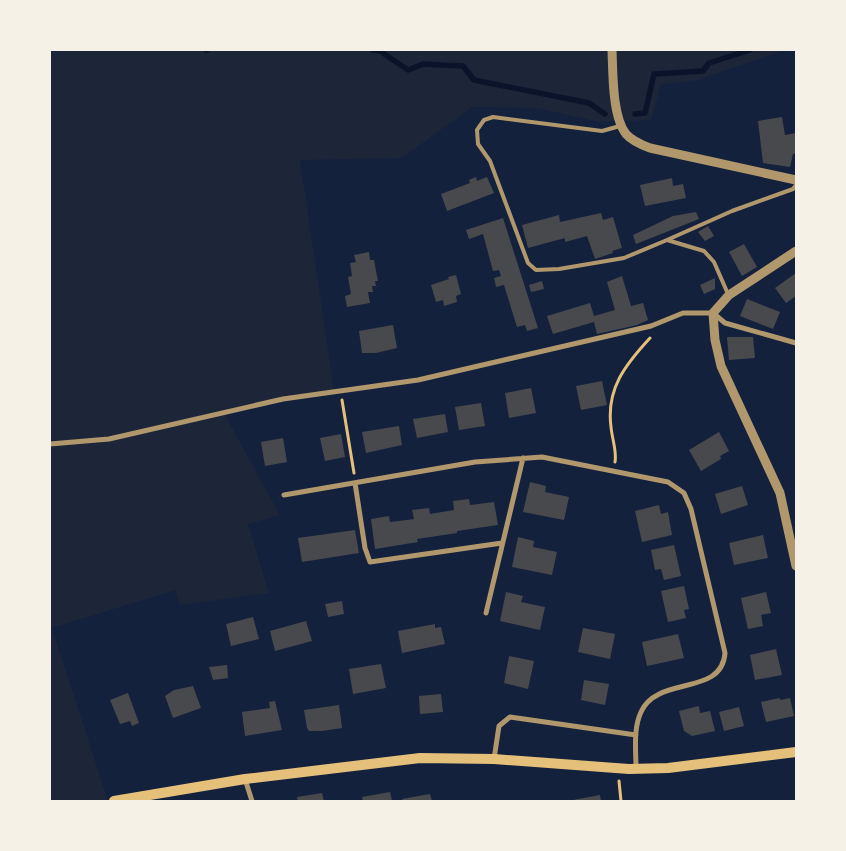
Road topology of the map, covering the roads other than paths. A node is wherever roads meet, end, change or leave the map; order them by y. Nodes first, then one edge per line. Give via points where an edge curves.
1 (612, 50) edge
2 (622, 126) junction
3 (796, 180) edge
4 (796, 186) edge
5 (667, 240) junction
6 (796, 251) edge
7 (729, 295) junction
8 (713, 313) junction
9 (796, 343) edge
10 (50, 444) edge
11 (523, 458) junction
12 (356, 483) junction
13 (284, 495) dead end
14 (502, 543) junction
15 (796, 566) edge
16 (486, 613) dead end
17 (636, 735) junction
18 (796, 752) edge
19 (494, 760) junction
20 (636, 769) junction
21 (245, 779) junction
22 (114, 801) edge
23 (252, 801) edge

1 - 2 street via 614,92
2 - 3 street via 630,138 650,148
2 - 5 lane via 602,131 492,117 484,120 477,130 478,144 490,161 528,263 536,270 624,258
4 - 5 lane
5 - 7 lane via 704,251 714,262
6 - 7 street
7 - 8 street
8 - 9 street via 725,323
8 - 10 street via 684,313 651,326 418,380 283,399 109,439
8 - 15 street via 721,366 780,493
11 - 12 street via 475,462
11 - 14 street
11 - 17 street via 552,458 668,482 684,493 692,509 726,654 725,662 716,675 654,695 641,711
12 - 13 street
12 - 14 street via 370,562
14 - 16 street
17 - 19 street via 510,717 500,726
17 - 20 street
18 - 20 main road
19 - 20 main road
19 - 21 main road via 420,758
21 - 22 main road
21 - 23 street

